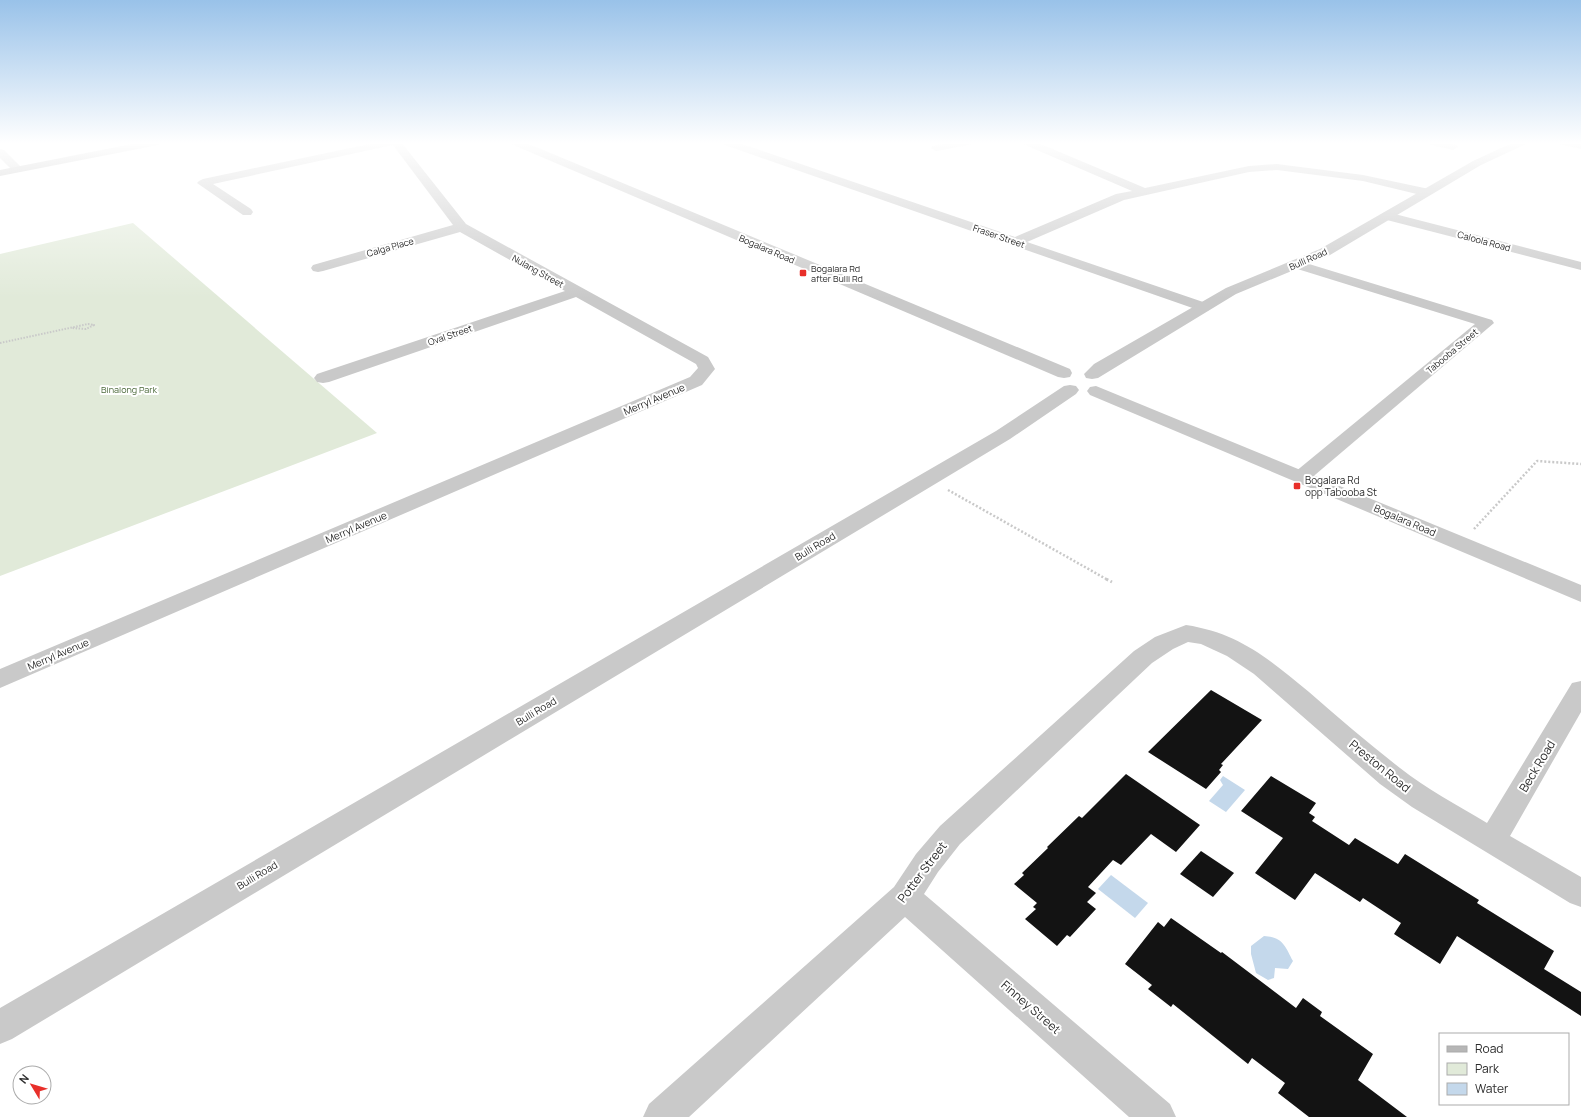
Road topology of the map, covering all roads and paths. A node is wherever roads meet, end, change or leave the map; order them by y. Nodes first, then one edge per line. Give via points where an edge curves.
1 (220, 194) edge
2 (436, 194) edge
3 (635, 194) edge
4 (877, 194) edge
5 (1131, 194) edge
6 (1422, 194) edge
7 (247, 212) dead end
8 (1387, 216) junction
9 (461, 227) junction
10 (1015, 242) junction
11 (1296, 264) junction
12 (1580, 265) edge
13 (318, 268) dead end
14 (576, 292) junction
15 (1204, 307) junction
16 (71, 328) junction
17 (0, 344) edge
18 (707, 369) joint
19 (324, 378) dead end
20 (1067, 382) junction
21 (1094, 382) junction
22 (1581, 464) edge
23 (1302, 476) junction
24 (948, 490) dead end
25 (1472, 532) dead end
26 (1112, 582) dead end
27 (1581, 594) edge
28 (1186, 633) joint
29 (0, 679) edge
30 (1581, 690) edge
31 (1492, 841) junction
32 (1581, 893) edge
33 (905, 897) junction
34 (0, 1027) edge
35 (662, 1117) edge
36 (1157, 1117) edge

1 - 7 street
2 - 9 street, Nulang Street
3 - 20 street, Bogalara Road
4 - 10 street, Fraser Street
5 - 10 street
6 - 8 street, Bulli Road
8 - 11 street, Bulli Road via 1325,252
8 - 12 street, Caloola Road
9 - 13 street, Calga Place
9 - 14 street, Nulang Street
10 - 15 street, Fraser Street
11 - 15 street, Bulli Road via 1240,287
11 - 23 street, Tabooba Street via 1486,323
14 - 18 street, Nulang Street via 702,361
14 - 19 street, Oval Street
15 - 21 street, Bulli Road via 1100,368
16 - 16 path via 86,329 94,325 88,324
16 - 17 path
18 - 29 street, Merryl Avenue via 696,381
20 - 21 street, Bogalara Road via 1079,392
20 - 34 street, Bulli Road via 1003,435
21 - 23 street, Bogalara Road
22 - 25 path via 1537,461
23 - 27 street, Bogalara Road
24 - 26 path
28 - 31 street, Preston Road via 1206,636 1236,650 1263,668 1390,776 1422,799
28 - 33 street, Potter Street via 1164,642 1143,657 950,835 927,863
30 - 31 street, Beck Road
31 - 32 street, Preston Road
33 - 35 street, Potter Street
33 - 36 street, Finney Street

